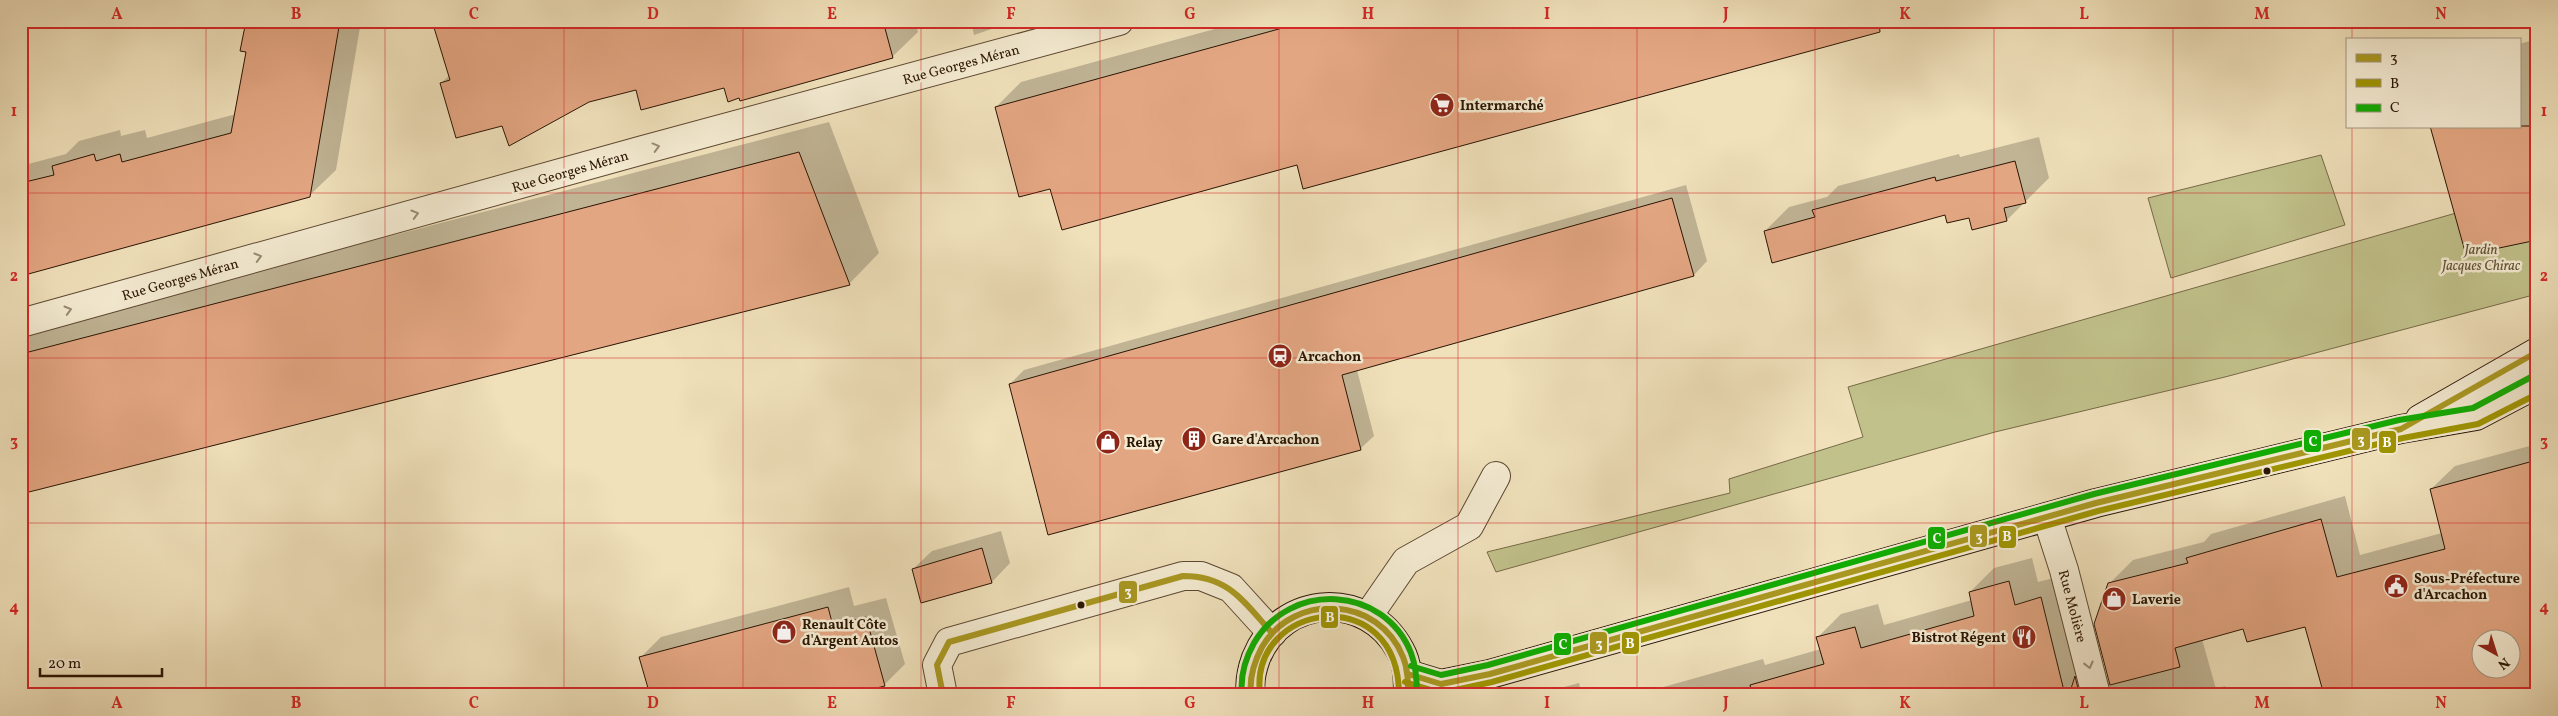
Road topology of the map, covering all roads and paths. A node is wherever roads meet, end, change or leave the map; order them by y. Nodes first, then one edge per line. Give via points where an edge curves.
1 (1120, 21) edge
2 (21, 323) edge
3 (2537, 352) edge
4 (2537, 384) edge
5 (2401, 429) junction
6 (1496, 476) dead end
7 (2047, 517) junction
8 (1368, 616) junction
9 (1272, 633) junction
10 (1408, 684) edge
11 (943, 695) edge
12 (1251, 695) edge
13 (2096, 695) edge

2 -> 1 street, Rue Georges Méran
3 - 5 street
4 - 5 street via 2476,416
5 - 7 street
6 - 8 street via 1469,526 1406,561
7 - 10 street via 1490,674 1441,684
7 -> 13 street, Rue Molière
8 - 9 street via 1346,608 1322,607 1299,612 1278,625
8 - 10 street via 1388,632 1401,651
9 - 11 street via 1231,588 1201,576 1183,576 949,642 936,665
9 - 12 street via 1262,645 1252,669

